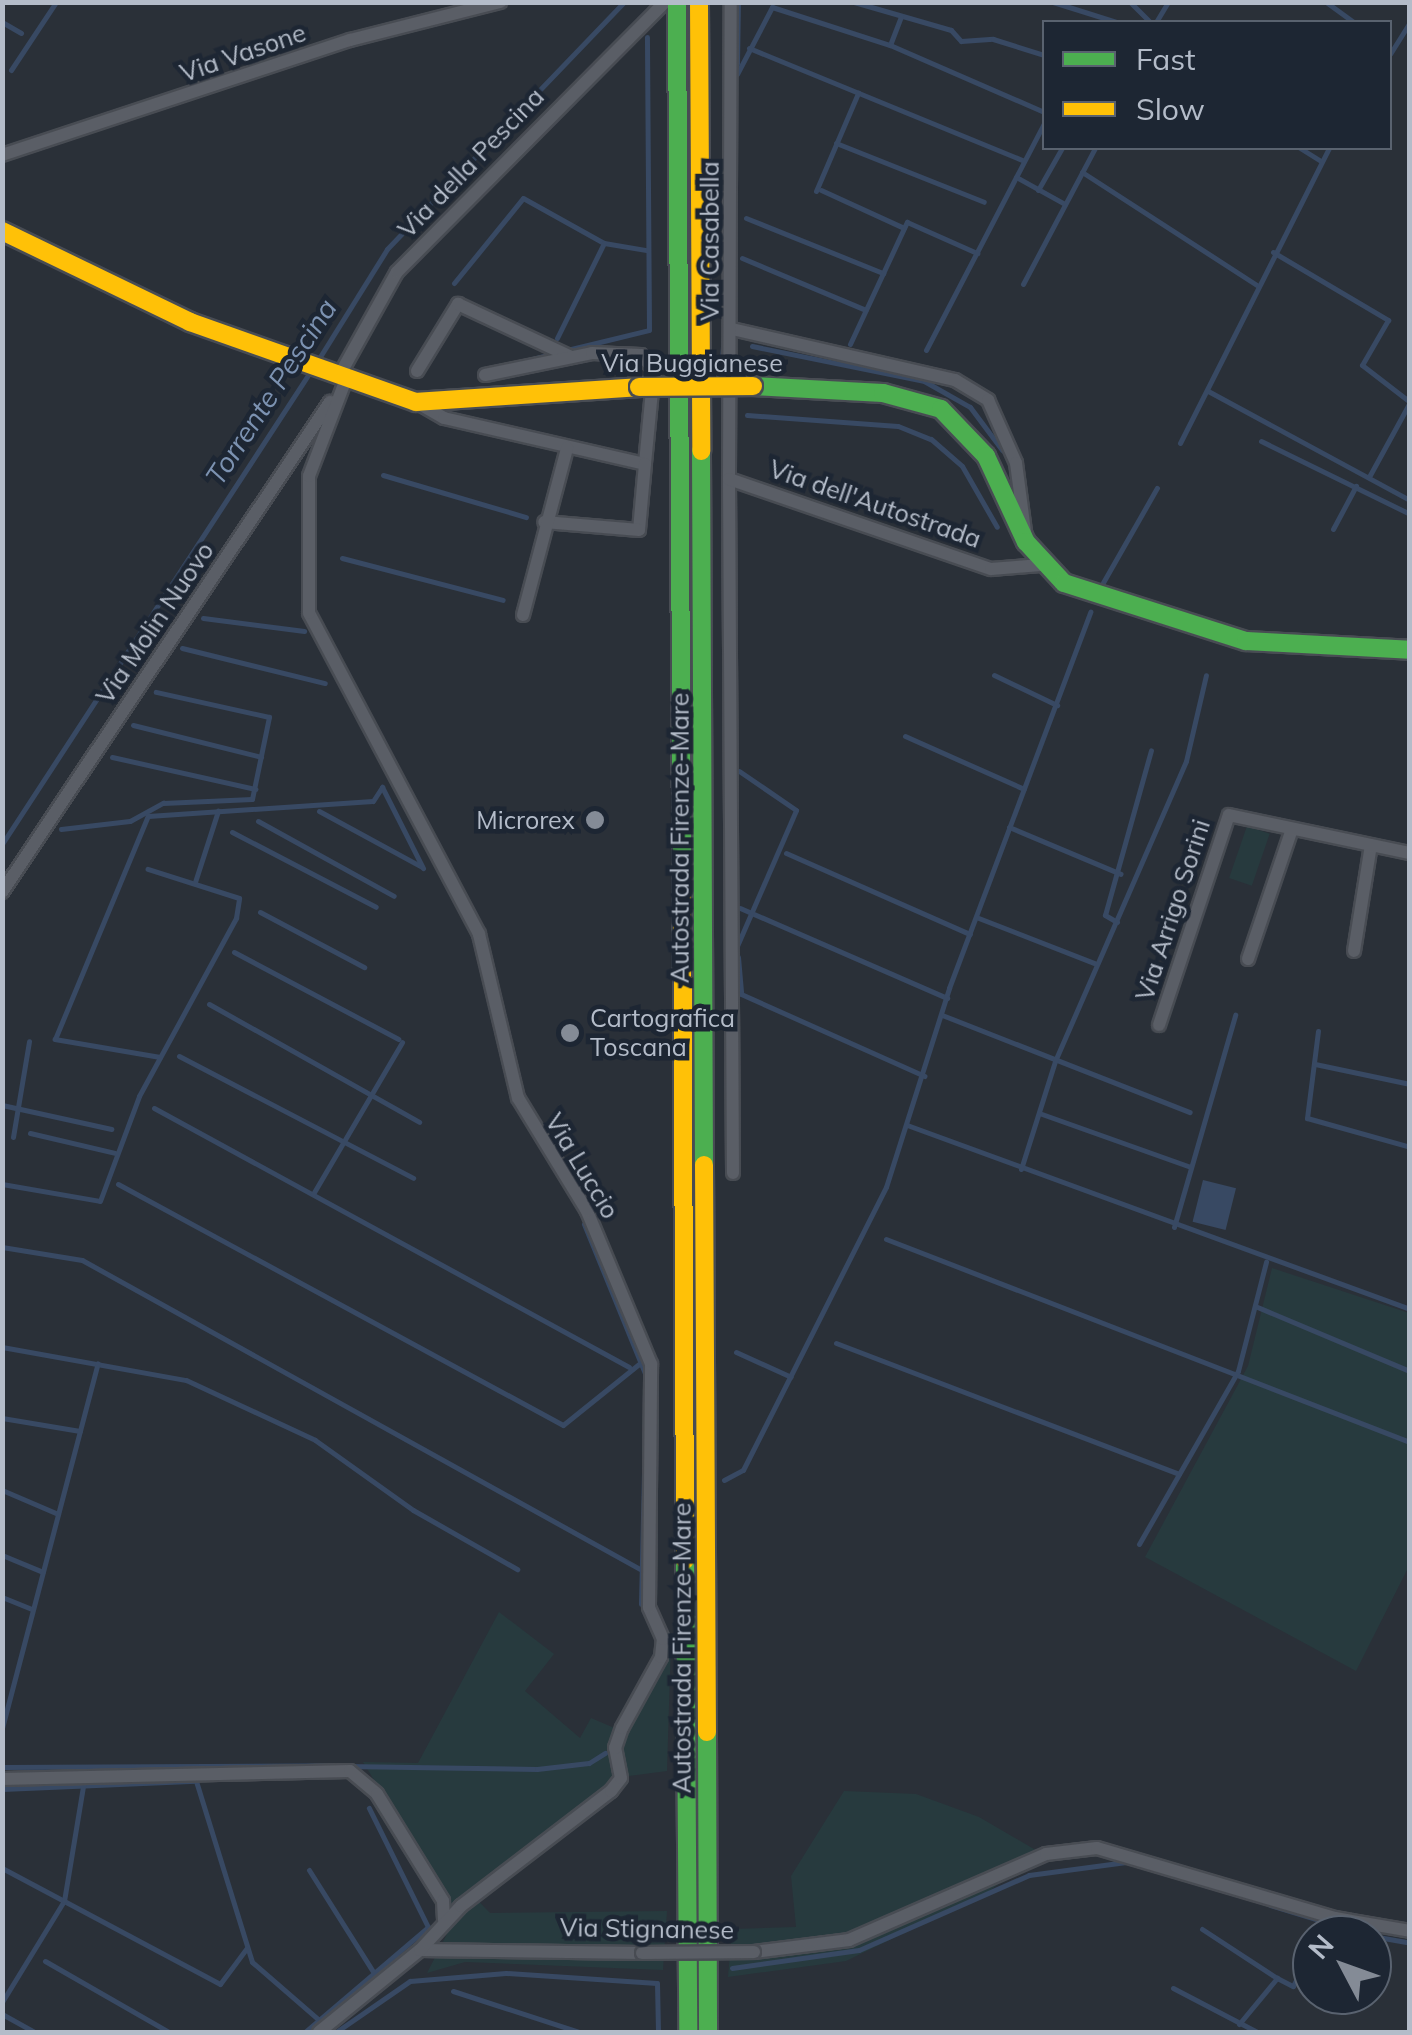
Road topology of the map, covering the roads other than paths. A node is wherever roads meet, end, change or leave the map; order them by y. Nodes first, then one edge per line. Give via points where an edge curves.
1 (500, 2) edge
2 (665, 2) edge
3 (731, 2) edge
4 (699, 8) edge
5 (677, 11) edge
6 (2, 155) edge
7 (2, 231) edge
8 (732, 329) junction
9 (572, 357) junction
10 (417, 371) dead end
11 (486, 375) dead end
12 (342, 378) junction
13 (416, 402) junction
14 (566, 448) junction
15 (645, 464) junction
16 (729, 479) junction
17 (544, 522) junction
18 (1026, 542) junction
19 (1040, 565) junction
20 (524, 615) dead end
21 (1410, 650) edge
22 (1292, 829) junction
23 (1371, 845) junction
24 (1410, 853) edge
25 (2, 892) edge
26 (1354, 951) dead end
27 (1248, 959) dead end
28 (1159, 1025) dead end
29 (733, 1173) dead end
30 (2, 1779) edge
31 (444, 1920) junction
32 (1410, 1932) edge
33 (420, 1950) junction
34 (319, 2032) edge
35 (688, 2032) edge
36 (708, 2032) edge

1 - 6 street, Via Vasone via 350,40
2 - 12 street, Via della Pescina via 398,272
3 - 8 street, Via Casabella
4 - 36 main road, Autostrada Firenze-Mare
5 - 35 main road, Autostrada Firenze-Mare
7 - 12 main road, Via Buggianese via 190,322
8 - 16 street, Via Casabella
8 - 18 street, Via Buggianese via 955,380 988,400 1016,462
9 - 10 street via 458,304
9 - 11 street
9 - 15 street via 631,350 650,362
12 - 13 main road, Via Buggianese
12 - 25 street, Via Molin Nuovo
12 - 31 street, Via Luccio via 309,476 308,613 478,934 518,1098 587,1211 656,1395 649,1606 662,1658 622,1728 620,1778
13 - 14 street via 444,418
13 - 18 main road, Via Buggianese, bridge via 639,388 883,393 941,409 994,468
14 - 15 street
14 - 17 street
15 - 17 street via 639,530
16 - 19 street, Via dell'Autostrada via 991,568
16 - 29 street, Via dell'Autostrada
17 - 20 street
18 - 19 main road, Via Buggianese
19 - 21 main road, Via Buggianese via 1071,586 1246,640
22 - 23 street, Via Arrigo Sorini
22 - 27 street
22 - 28 street, Via Arrigo Sorini via 1229,815
23 - 24 street, Via Arrigo Sorini
23 - 26 street
30 - 31 street via 350,1771 377,1794 443,1901
31 - 33 street
32 - 33 street, Via Stignanese, bridge via 1335,1918 1097,1848 1046,1854 849,1940 754,1952
33 - 34 street

